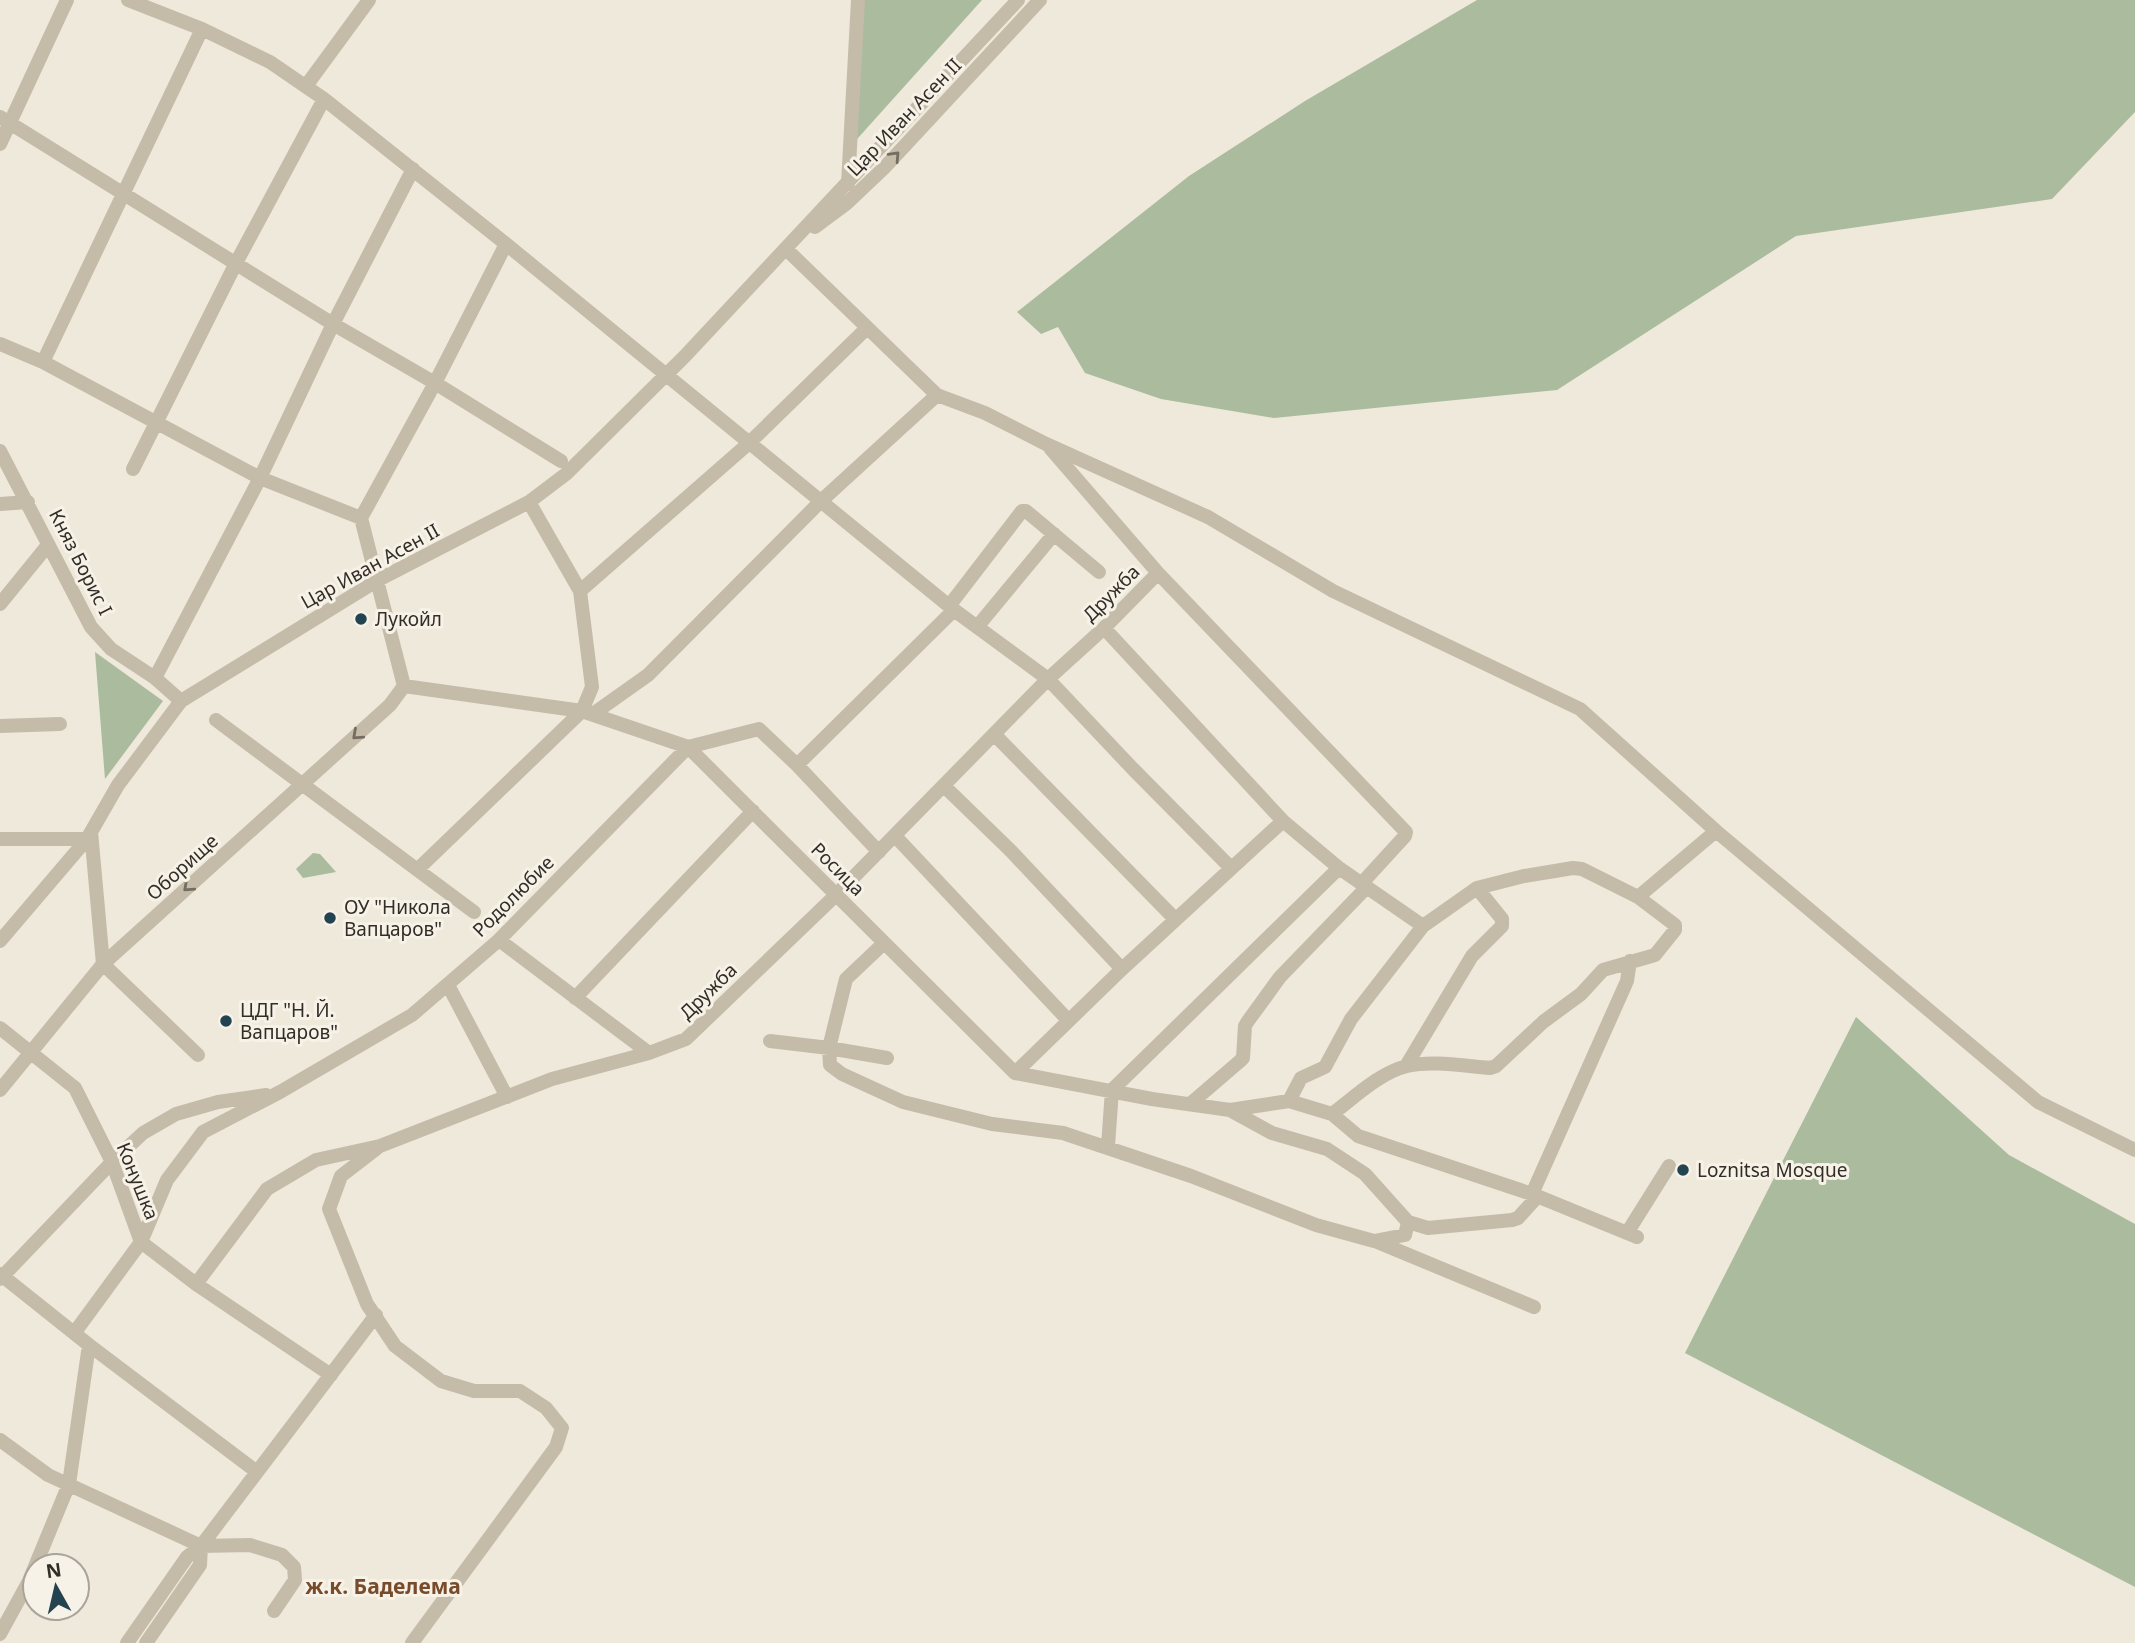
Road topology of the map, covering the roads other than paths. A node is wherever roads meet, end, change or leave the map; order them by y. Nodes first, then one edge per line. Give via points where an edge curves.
1 (67, 0) edge
2 (128, 0) edge
3 (369, 0) edge
4 (858, 0) edge
5 (1018, 0) edge
6 (1040, 0) edge
7 (202, 29) junction
8 (306, 86) junction
9 (324, 99) junction
10 (5, 120) edge
11 (0, 144) edge
12 (413, 169) junction
13 (848, 182) junction
14 (123, 193) junction
15 (846, 204) junction
16 (506, 244) junction
17 (786, 249) junction
18 (236, 263) junction
19 (333, 324) junction
20 (867, 328) junction
21 (0, 344) edge
22 (43, 362) junction
23 (667, 375) junction
24 (435, 383) junction
25 (937, 395) junction
26 (155, 424) junction
27 (748, 444) junction
28 (1046, 444) junction
29 (0, 451) edge
30 (561, 461) dead end
31 (133, 469) dead end
32 (260, 478) junction
33 (821, 501) junction
34 (28, 502) junction
35 (529, 502) junction
36 (0, 503) edge
37 (361, 518) junction
38 (1054, 534) junction
39 (48, 545) junction
40 (1098, 572) dead end
41 (1158, 573) junction
42 (378, 580) junction
43 (580, 591) junction
44 (0, 604) edge
45 (951, 608) junction
46 (977, 627) junction
47 (1104, 628) junction
48 (155, 678) junction
49 (1048, 680) junction
50 (404, 686) junction
51 (181, 701) junction
52 (588, 712) junction
53 (216, 720) dead end
54 (60, 724) dead end
55 (0, 726) edge
56 (994, 734) junction
57 (688, 747) junction
58 (797, 765) junction
59 (303, 783) junction
60 (944, 786) junction
61 (753, 811) junction
62 (1283, 821) junction
63 (1716, 831) junction
64 (89, 836) junction
65 (895, 836) junction
66 (0, 839) edge
67 (879, 852) junction
68 (1231, 868) junction
69 (1339, 868) junction
70 (418, 869) junction
71 (1364, 885) junction
72 (1477, 888) junction
73 (837, 894) junction
74 (1638, 897) junction
75 (474, 912) dead end
76 (1175, 919) junction
77 (1423, 926) junction
78 (499, 940) junction
79 (0, 941) edge
80 (884, 943) junction
81 (1630, 961) junction
82 (103, 964) junction
83 (1122, 969) junction
84 (448, 985) junction
85 (575, 998) junction
86 (1068, 1020) junction
87 (0, 1028) edge
88 (770, 1041) dead end
89 (830, 1048) junction
90 (30, 1051) junction
91 (649, 1053) junction
92 (198, 1055) dead end
93 (887, 1058) dead end
94 (1406, 1066) junction
95 (1015, 1073) junction
96 (0, 1090) edge
97 (1112, 1090) junction
98 (280, 1093) junction
99 (507, 1097) junction
100 (1289, 1101) junction
101 (1190, 1104) junction
102 (1230, 1110) junction
103 (1332, 1114) junction
104 (380, 1146) junction
105 (1108, 1146) junction
106 (2135, 1150) edge
107 (112, 1162) junction
108 (1669, 1166) dead end
109 (1535, 1195) junction
110 (1406, 1228) junction
111 (1374, 1241) junction
112 (142, 1242) junction
113 (1410, 1256) junction
114 (1, 1276) edge
115 (196, 1284) junction
116 (1534, 1307) dead end
117 (376, 1315) junction
118 (75, 1332) junction
119 (89, 1345) junction
120 (331, 1375) junction
121 (0, 1440) edge
122 (257, 1472) junction
123 (69, 1484) junction
124 (201, 1546) junction
125 (274, 1611) dead end
126 (0, 1634) edge
127 (127, 1643) edge
128 (146, 1643) edge
129 (412, 1643) edge

1 - 10 street
2 - 7 street
3 - 8 street
4 - 13 street
5 - 13 street, Цар Иван Асен II
15 -> 6 street, Цар Иван Асен II
7 - 8 street via 271,62
7 - 14 street
8 - 9 street
9 - 12 street
9 - 18 street
10 - 11 street
10 - 14 street
12 - 16 street
12 - 19 street
13 - 15 street
13 - 17 street, Цар Иван Асен II
14 - 18 street
14 - 22 street
15 - 17 street, Цар Иван Асен II
16 - 23 street
16 - 24 street
17 - 20 street
17 - 23 street, Цар Иван Асен II
18 - 19 street
18 - 26 street
19 - 24 street
19 - 32 street
20 - 25 street
20 - 27 street
21 - 22 street
22 - 26 street
23 - 27 street
23 - 35 street, Цар Иван Асен II via 566,474
24 - 30 street
24 - 37 street
25 - 28 street
25 - 33 street
26 - 31 street
26 - 32 street
27 - 33 street
27 - 43 street
28 - 41 street
28 - 63 street via 1208,517 1334,591 1580,709
29 - 34 street, Княз Борис I
32 - 37 street
32 - 48 street
33 - 45 street
33 - 52 street via 648,675
34 - 36 street
34 - 39 street, Княз Борис I
35 - 42 street, Цар Иван Асен II
35 - 43 street
37 - 42 street
38 - 40 street
38 - 45 street via 1022,511
38 - 46 street
39 - 44 street
39 - 48 street, Княз Борис I via 91,626 111,649
41 - 47 street, Дружба
41 - 71 street via 1406,832
42 - 50 street
42 - 51 street, Цар Иван Асен II
43 - 52 street via 592,687
45 - 46 street
45 - 58 street
46 - 49 street
47 - 49 street, Дружба
47 - 62 street
48 - 51 street, Княз Борис I
49 - 56 street, Дружба
49 - 68 street
50 - 52 street, Росица
50 -> 59 street, Оборище via 390,705
51 - 64 street, Цар Иван Асен II via 118,785
52 - 57 street, Росица
52 - 70 street
53 - 59 street
54 - 55 street
56 - 60 street, Дружба
56 - 76 street
57 - 58 street via 759,729
57 - 61 street, Росица
57 - 78 street, Родолюбие
58 - 67 street
59 - 70 street
59 -> 82 street, Оборище
60 - 65 street, Дружба
60 - 83 street
61 - 73 street, Росица
61 - 85 street
62 - 68 street
62 - 69 street
63 - 74 street
63 - 106 street via 2038,1102
64 - 66 street
64 - 79 street, Цар Иван Асен II
64 - 82 street
65 - 67 street, Дружба
65 - 86 street
67 - 73 street, Дружба
68 - 76 street
69 - 71 street
69 - 97 street
70 - 75 street
71 - 77 street
71 - 101 street via 1256,1010 1245,1026 1240,1062
72 - 74 street via 1573,868
72 - 77 street
72 - 94 street via 1502,919 1502,926 1472,956
73 - 80 street, Росица
73 - 91 street, Дружба via 686,1039
74 - 81 street via 1675,925 1675,930 1659,952
76 - 83 street
77 - 100 street via 1357,1009 1325,1067 1301,1078
78 - 84 street, Родолюбие
78 - 85 street
80 - 89 street via 846,979
80 - 95 street, Росица
81 - 94 street via 1604,970 1496,1066
81 - 109 street via 1627,981
82 - 90 street, Оборище
82 - 92 street
83 - 86 street
84 - 98 street, Родолюбие via 412,1015
84 - 99 street
85 - 91 street
86 - 95 street
87 - 90 street, Конушка
88 - 89 street
89 - 93 street
89 - 105 street via 830,1065 842,1074 903,1101 992,1125 1063,1133
90 - 96 street, Оборище
90 - 107 street, Конушка via 75,1088
91 - 99 street, Дружба via 552,1079
94 - 103 street via 1380,1078
95 - 97 street
97 - 101 street
97 - 105 street
98 - 107 street via 176,1114 143,1133
98 - 112 street, Родолюбие via 204,1132 167,1180
99 - 104 street, Дружба
100 - 102 street
100 - 103 street
101 - 102 street
102 - 110 street via 1272,1133 1327,1149 1366,1174
103 - 109 street via 1358,1136
104 - 115 street, Дружба via 316,1160 267,1189
104 - 117 street via 341,1176 329,1209 367,1304
105 - 111 street
107 - 112 street, Конушка
107 - 114 street
108 - 109 street via 1632,1235
109 - 110 street via 1512,1220
110 - 111 street
110 - 113 street
111 - 113 street
112 - 115 street, Конушка
112 - 118 street, Родолюбие
113 - 116 street
114 - 118 street
115 - 120 street, Конушка
117 - 120 street
117 - 129 street via 395,1346 441,1381 474,1391 520,1391 546,1408 562,1427 556,1447
118 - 119 street
119 - 122 street
119 - 123 street
120 - 122 street
121 - 123 street via 48,1475
122 - 124 street
123 - 124 street
123 - 126 street via 29,1581
124 - 125 street via 250,1545 282,1555 294,1567 295,1580
124 - 127 street via 187,1557
124 - 128 street via 200,1565

